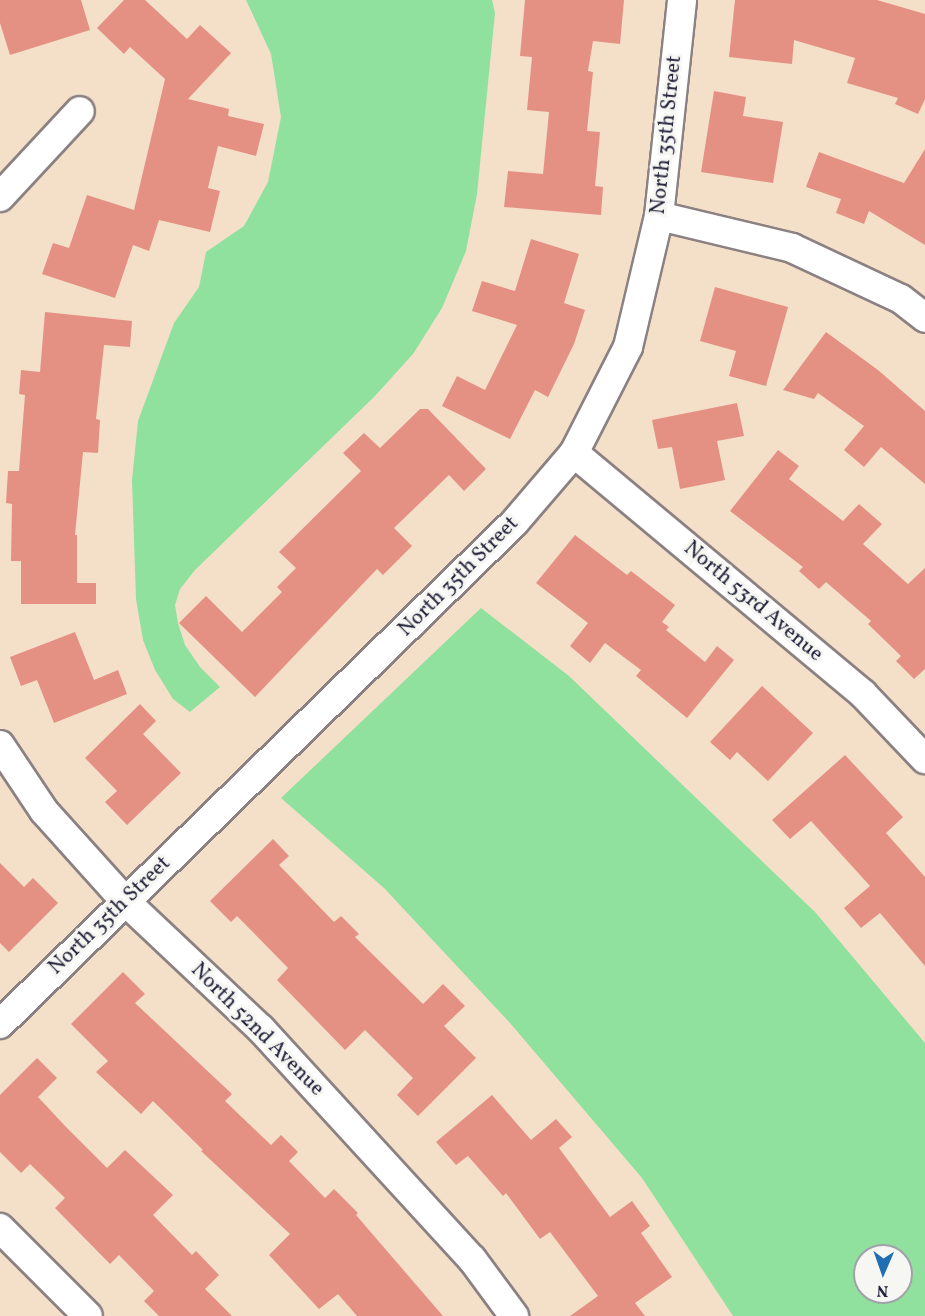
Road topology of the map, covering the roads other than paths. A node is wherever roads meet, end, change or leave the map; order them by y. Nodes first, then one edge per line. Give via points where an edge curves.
1 (682, 0) edge
2 (80, 111) dead end
3 (0, 197) edge
4 (659, 216) junction
5 (925, 318) edge
6 (574, 453) junction
7 (0, 745) edge
8 (925, 759) edge
9 (126, 901) junction
10 (0, 1023) edge
11 (0, 1228) edge
12 (88, 1316) edge
13 (514, 1316) edge

1 - 4 street, North 35th Street
2 - 3 street
4 - 5 street via 792,248 901,299
4 - 6 street, North 35th Street via 628,347
6 - 8 street, North 53rd Avenue via 863,694
6 - 9 street, North 35th Street via 514,524
7 - 9 street, North 52nd Avenue via 44,812
9 - 10 street, North 35th Street
9 - 13 street, North 52nd Avenue via 261,1029 472,1259
11 - 12 street

